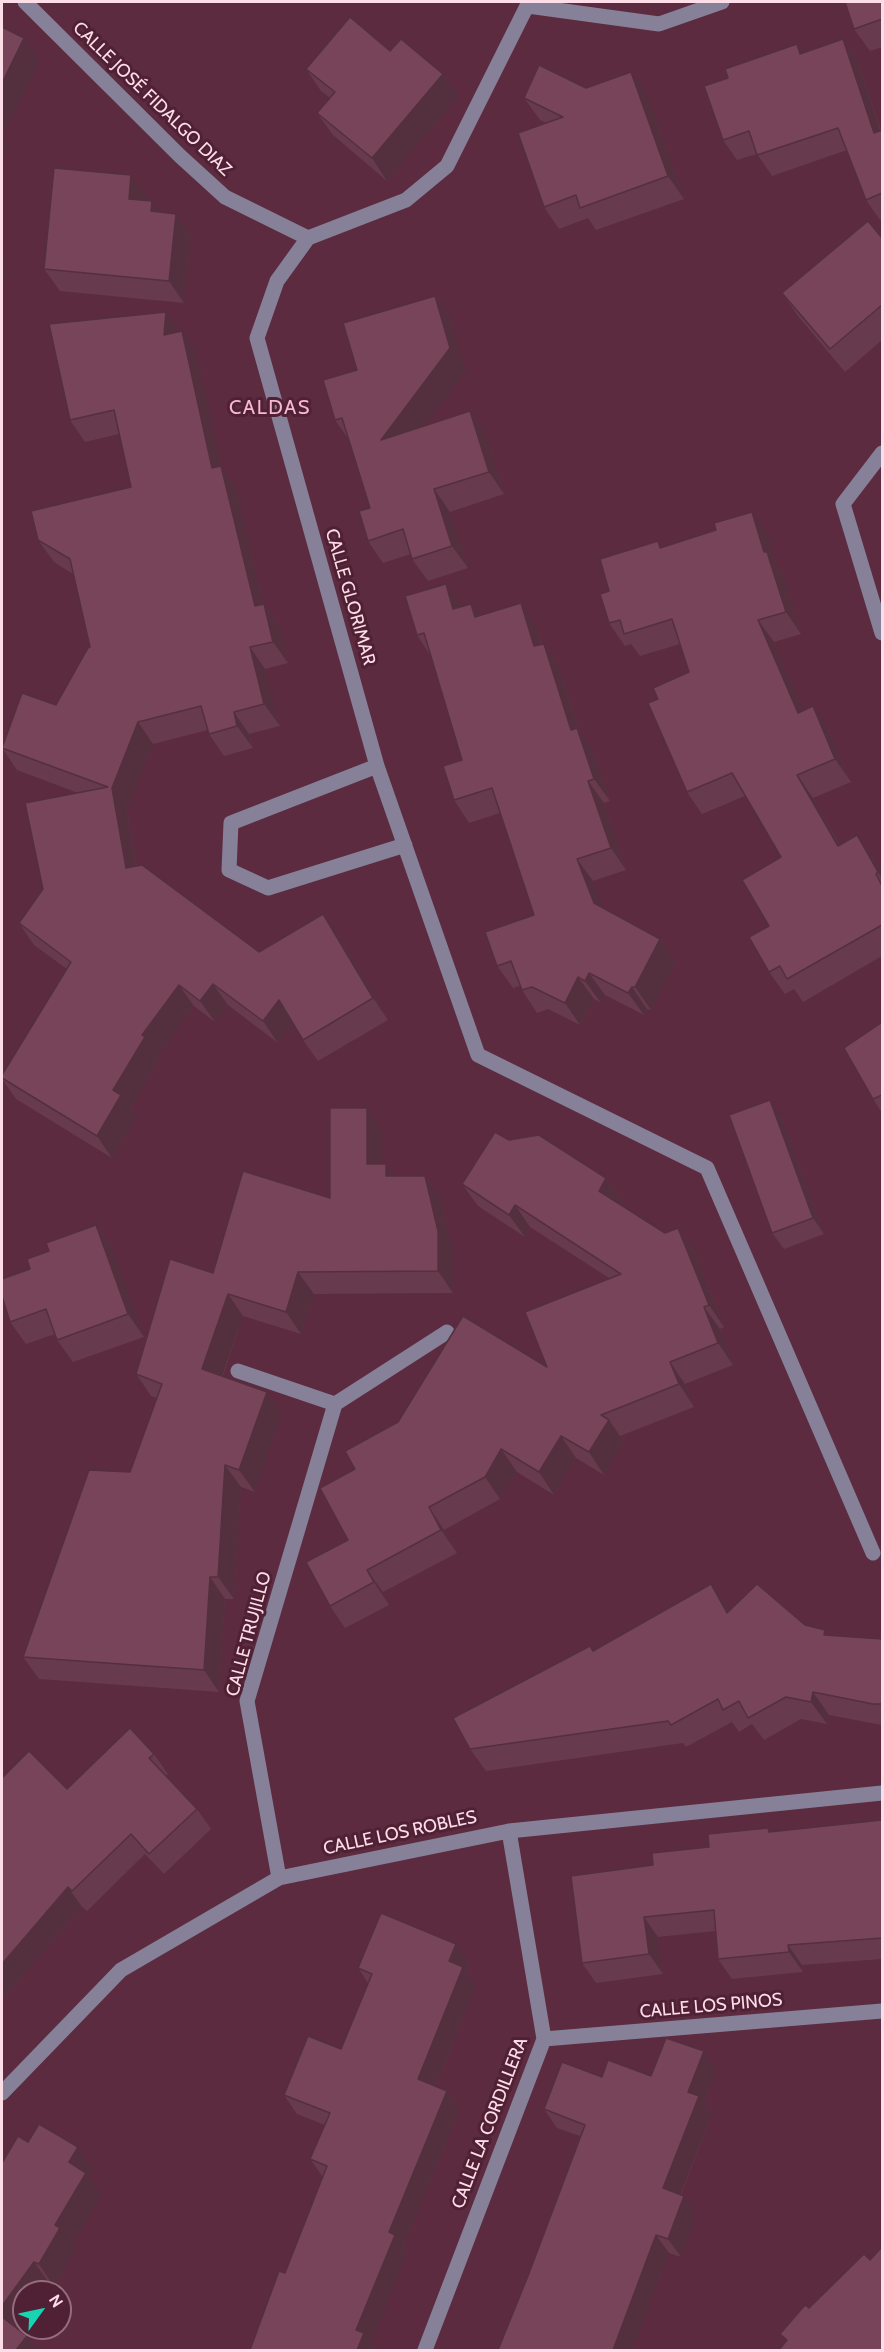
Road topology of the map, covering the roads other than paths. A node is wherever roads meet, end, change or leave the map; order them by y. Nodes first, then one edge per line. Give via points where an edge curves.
1 (25, 2) edge
2 (722, 2) edge
3 (528, 4) edge
4 (308, 238) junction
5 (882, 453) edge
6 (882, 633) edge
7 (377, 766) junction
8 (405, 845) junction
9 (447, 1332) dead end
10 (238, 1371) dead end
11 (335, 1404) junction
12 (873, 1553) dead end
13 (882, 1793) edge
14 (509, 1831) junction
15 (279, 1878) junction
16 (882, 2011) edge
17 (544, 2039) junction
18 (2, 2093) edge
19 (425, 2350) edge

1 - 4 street, CALLE JOSÉ FIDALGO DIAZ via 225,197
2 - 3 street via 659,24
3 - 4 street via 447,166 406,200
4 - 7 street, CALLE GLORIMAR via 277,280 256,338
5 - 6 street via 843,504
7 - 8 street, CALLE GLORIMAR
7 - 8 street via 231,823 229,870 268,888
8 - 12 street, CALLE GLORIMAR via 478,1055 707,1168
9 - 11 street
10 - 11 street
11 - 15 street, CALLE TRUJILLO via 247,1701
13 - 14 street, CALLE LOS ROBLES
14 - 15 street, CALLE LOS ROBLES
14 - 17 street, CALLE LA CORDILLERA
15 - 18 street, CALLE LOS ROBLES via 121,1970
16 - 17 street, CALLE LOS PINOS
17 - 19 street, CALLE LA CORDILLERA

